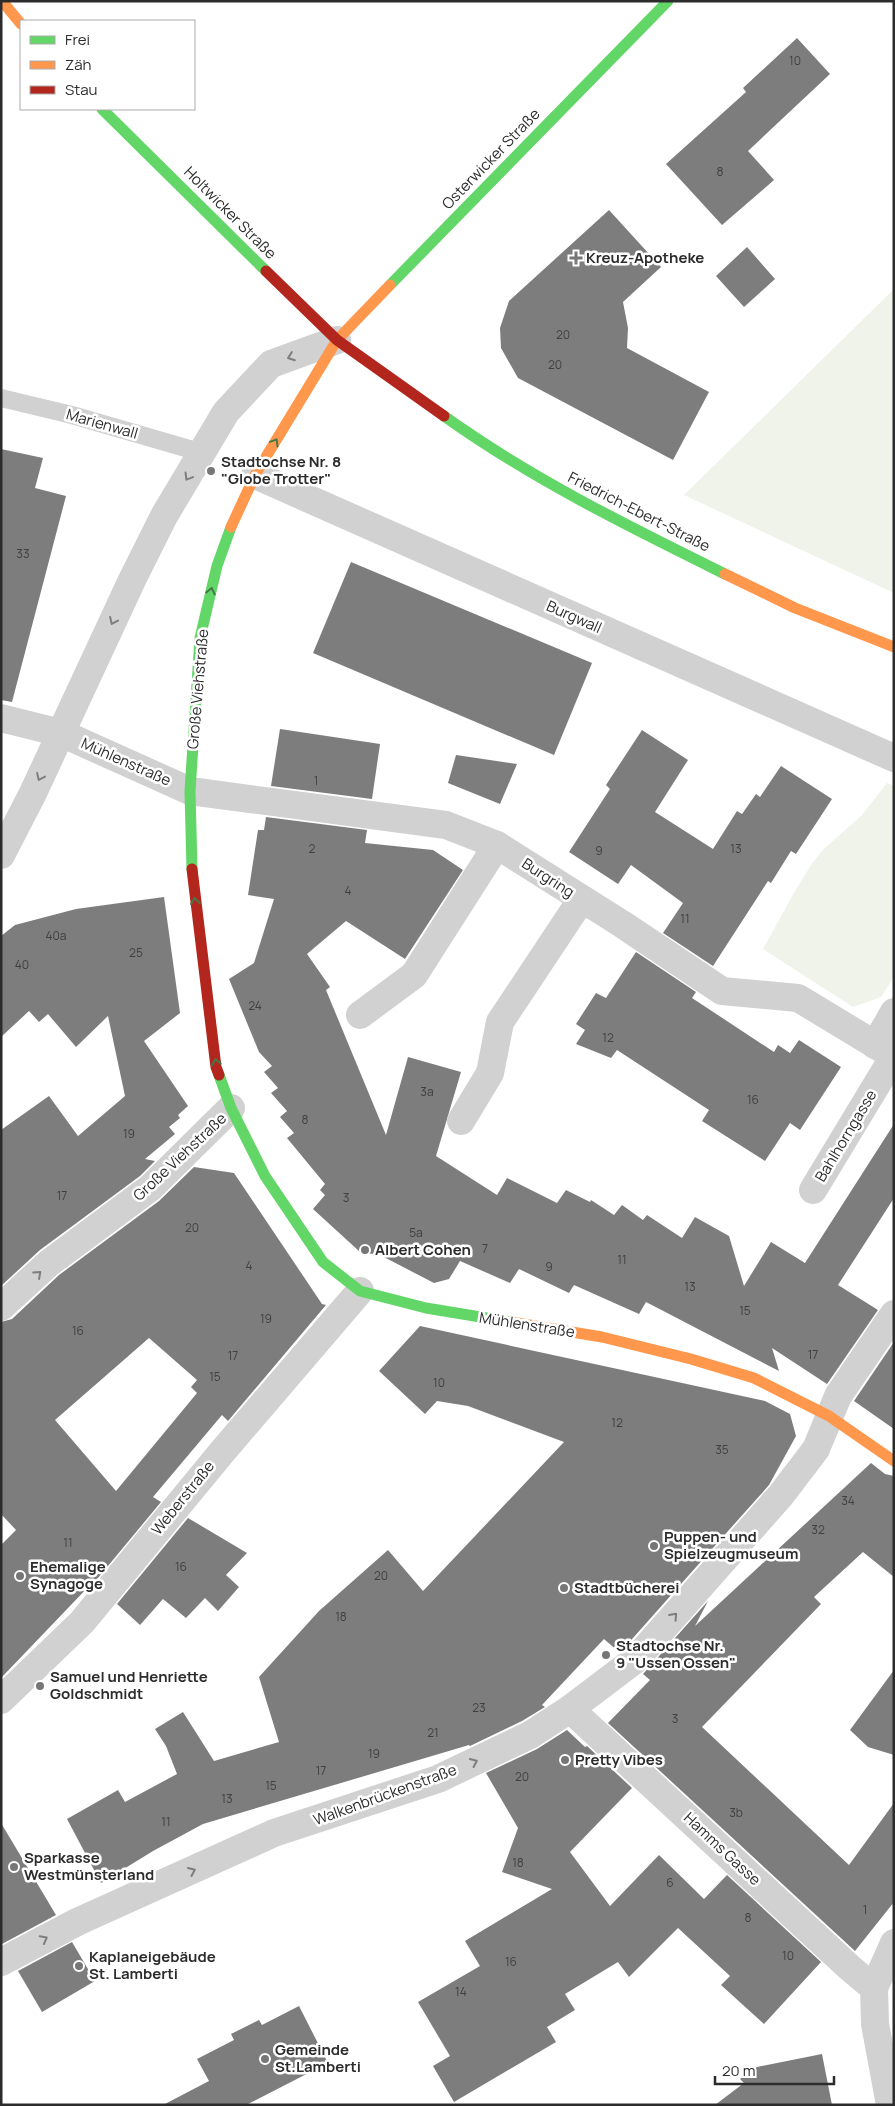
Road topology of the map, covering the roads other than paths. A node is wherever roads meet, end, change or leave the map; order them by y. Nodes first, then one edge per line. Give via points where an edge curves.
1 (2, 1) edge
2 (668, 1) edge
3 (20, 23) edge
4 (103, 110) edge
5 (337, 340) junction
6 (1, 398) edge
7 (203, 453) junction
8 (255, 474) junction
9 (894, 646) edge
10 (1, 718) edge
11 (61, 733) junction
12 (894, 758) edge
13 (190, 791) junction
14 (497, 845) junction
15 (1, 855) edge
16 (581, 900) junction
17 (894, 1012) edge
18 (360, 1016) dead end
19 (887, 1052) edge
20 (231, 1108) junction
21 (461, 1121) dead end
22 (813, 1190) dead end
23 (360, 1291) junction
24 (1, 1306) edge
25 (894, 1314) edge
26 (829, 1416) junction
27 (894, 1462) edge
28 (2, 1698) edge
29 (570, 1709) junction
30 (894, 1943) edge
31 (1, 1962) edge
32 (874, 1988) junction
33 (890, 2105) edge

1 - 3 street
2 - 5 street, Osterwicker Straße
4 - 5 street, Holtwicker Straße
5 -> 7 street via 271,364 226,412
8 -> 5 street, Große Viehstraße
5 - 9 street, Friedrich-Ebert-Straße via 479,441 605,515 795,608
6 - 7 lane, Marienwall
7 -> 11 street via 164,516
8 - 12 street, Burgwall
13 -> 8 street, Große Viehstraße via 200,638 217,566 236,513
10 - 11 street, Mühlenstraße
11 - 13 street, Mühlenstraße
11 -> 15 street
13 - 14 street, Burgring via 446,825
20 -> 13 street, Große Viehstraße via 216,1067 192,874
14 - 16 street, Burgring
14 - 18 street via 414,975
16 - 19 street, Burgring via 722,991 798,998
16 - 21 street via 500,1022 490,1073
17 - 19 street
19 - 22 street, Bahlhorngasse
20 - 23 street, Mühlenstraße via 264,1176 323,1262
24 -> 20 street, Große Viehstraße via 49,1263 150,1188
23 - 26 street, Mühlenstraße via 426,1308 602,1338 691,1359 754,1378
23 - 28 street, Weberstraße via 82,1622
25 - 26 street, Walkenbrückenstraße via 838,1396
26 - 27 street, Mühlenstraße
29 -> 26 street, Walkenbrückenstraße via 636,1659 735,1548 816,1449
31 -> 29 street, Walkenbrückenstraße via 77,1922 274,1834 438,1779 530,1735
29 - 32 street, Hamms Gasse
30 - 32 street
32 - 33 street via 875,2024

